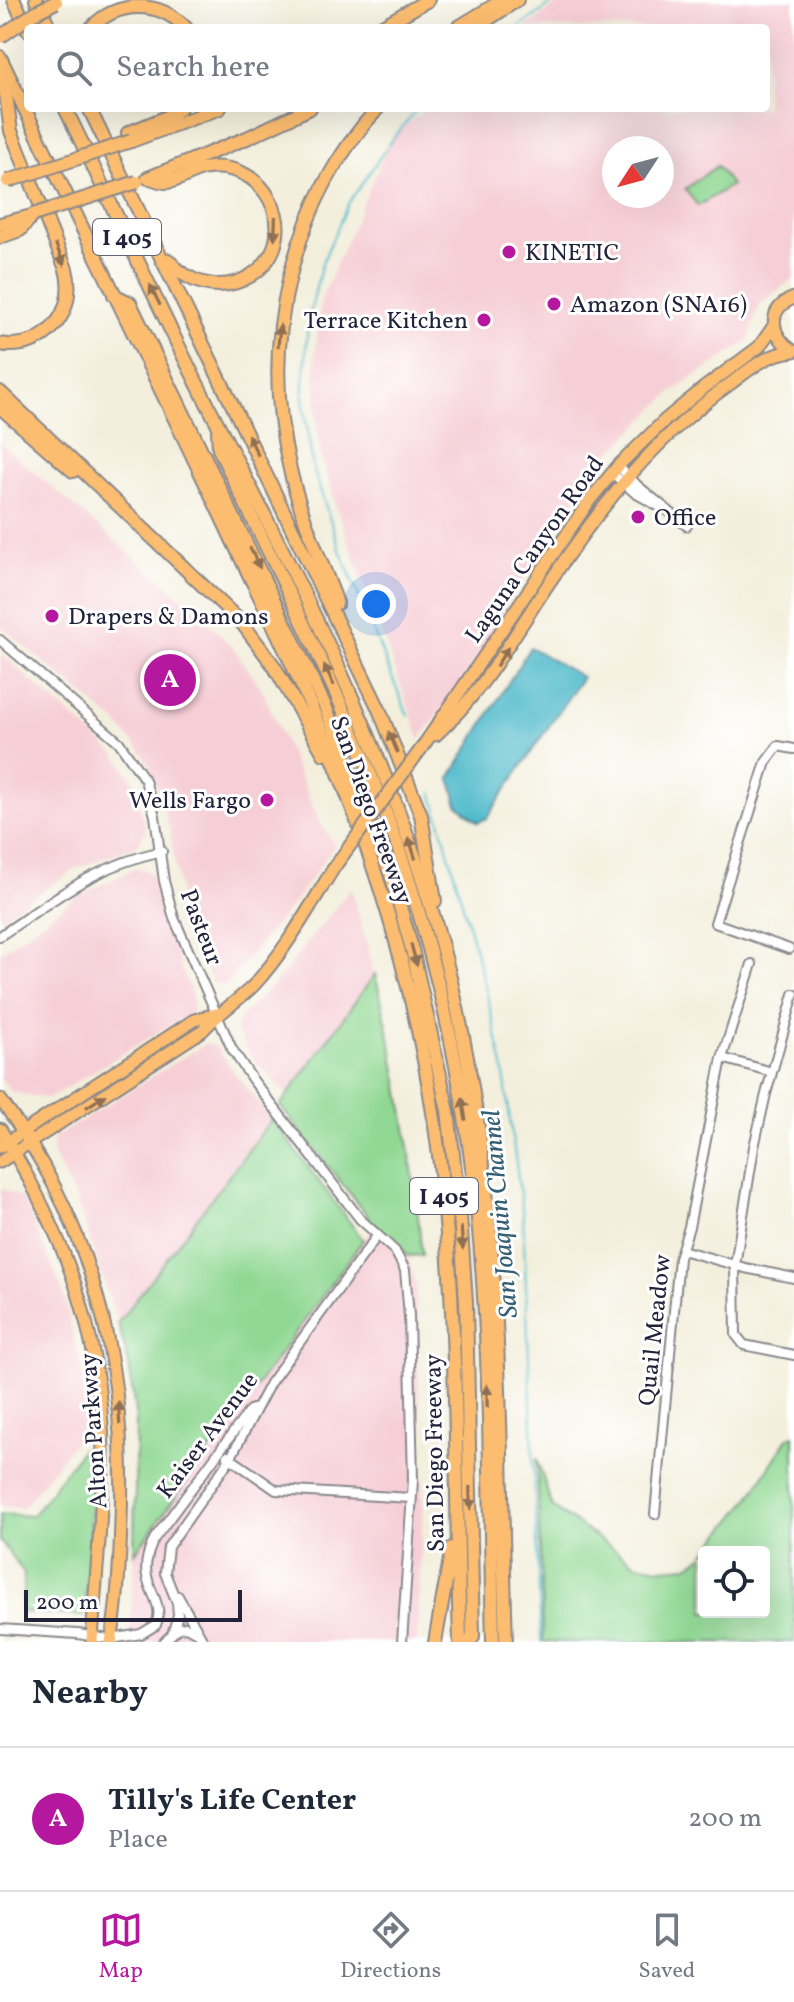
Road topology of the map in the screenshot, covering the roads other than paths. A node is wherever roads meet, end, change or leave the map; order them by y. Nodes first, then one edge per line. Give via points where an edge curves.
1 (14, 0) edge
2 (36, 0) edge
3 (428, 0) edge
4 (503, 0) edge
5 (517, 0) edge
6 (59, 1) edge
7 (25, 24) edge
8 (48, 24) edge
9 (96, 24) edge
10 (181, 24) edge
11 (386, 24) edge
12 (464, 24) edge
13 (481, 24) edge
14 (0, 37) edge
15 (1, 59) edge
16 (24, 107) edge
17 (26, 112) edge
18 (67, 112) edge
19 (93, 112) edge
20 (174, 112) edge
21 (208, 112) edge
22 (302, 112) edge
23 (375, 112) edge
24 (130, 137) junction
25 (150, 178) junction
26 (4, 182) edge
27 (28, 219) junction
28 (0, 224) edge
29 (0, 237) edge
30 (157, 248) junction
31 (114, 295) junction
32 (794, 298) edge
33 (773, 327) junction
34 (0, 344) edge
35 (794, 351) edge
36 (0, 392) edge
37 (0, 407) edge
38 (218, 424) junction
39 (615, 470) junction
40 (625, 479) junction
41 (687, 526) dead end
42 (242, 623) junction
43 (0, 640) edge
44 (360, 666) junction
45 (421, 749) junction
46 (794, 749) edge
47 (348, 796) junction
48 (162, 851) junction
49 (0, 936) edge
50 (443, 949) junction
51 (789, 949) dead end
52 (752, 964) dead end
53 (794, 994) edge
54 (217, 1014) junction
55 (722, 1058) junction
56 (772, 1072) junction
57 (0, 1099) edge
58 (0, 1129) edge
59 (26, 1138) junction
60 (8, 1147) edge
61 (0, 1162) edge
62 (377, 1236) junction
63 (682, 1250) junction
64 (735, 1265) junction
65 (794, 1278) edge
66 (794, 1355) edge
67 (256, 1408) junction
68 (220, 1451) junction
69 (230, 1459) junction
70 (411, 1498) junction
71 (655, 1514) dead end
72 (457, 1521) junction
73 (172, 1589) junction
74 (0, 1629) edge
75 (172, 1634) junction
76 (201, 1638) edge
77 (92, 1639) edge
78 (113, 1641) edge
79 (164, 1642) edge
80 (402, 1642) edge
81 (435, 1642) edge
82 (460, 1642) edge
83 (469, 1642) edge
84 (493, 1642) edge
85 (506, 1642) edge

1 - 7 highway
2 - 8 highway
3 - 11 highway
4 - 12 highway
5 - 13 highway
6 - 14 highway, bridge
9 - 10 highway via 110,12 134,5 166,12
15 - 16 highway, San Diego Freeway / I 405
15 -> 34 highway via 11,131 70,288 66,309 51,330 28,343
17 - 31 highway, San Diego Freeway / I 405
38 -> 18 highway, San Diego Freeway / I 405
19 - 30 highway
20 - 24 highway
21 - 24 highway
22 - 25 highway
44 -> 23 highway via 290,469 277,370 285,296 304,230 335,166
24 - 26 highway, bridge
25 - 27 highway, bridge
25 -> 30 highway via 167,183 202,169 234,170 262,188 277,219 268,258 235,284 192,281
27 - 28 highway
27 - 29 highway via 20,230
44 -> 30 highway
31 - 47 highway, San Diego Freeway / I 405 via 282,642
31 -> 83 highway via 130,303 325,706 392,878 412,949 448,1111 460,1215 466,1302 473,1637
32 - 33 main road, Laguna Canyon Road via 780,306
33 - 35 main road
33 - 39 main road, Laguna Canyon Road via 759,347 693,397
35 - 40 main road, Laguna Canyon Road via 771,356 718,393
36 - 42 highway
37 - 42 highway
50 -> 38 highway, San Diego Freeway / I 405 via 365,726
84 -> 38 highway, San Diego Freeway via 483,1281 472,1162 450,1034 418,910 371,774 219,449
39 - 40 street
39 - 45 main road, Laguna Canyon Road via 549,557
40 - 41 street via 635,493
45 -> 40 main road, Laguna Canyon Road via 492,673 550,581
42 - 47 highway via 274,666
43 - 48 street, Pasteur via 132,758 151,798
50 -> 44 highway via 421,815
45 - 54 main road, Laguna Canyon Road, bridge via 266,970
46 - 51 street via 778,746 766,762 715,923
47 - 72 highway, San Diego Freeway / I 405 via 408,989 435,1124 450,1245
48 - 49 street via 86,877
48 - 54 street, Pasteur via 174,918
50 - 85 highway, San Diego Freeway / I 405 via 476,1106 491,1222
52 - 55 street, Quail Meadow
53 - 56 street
54 - 59 main road, Laguna Canyon Road via 194,1020
54 - 62 street, Pasteur via 252,1079
55 - 56 street
55 - 63 street, Quail Meadow
56 - 64 street
57 - 59 main road, Alton Parkway
58 - 60 main road, Alton Parkway
59 - 60 main road, Laguna Canyon Road
78 -> 59 main road, Alton Parkway via 122,1491 114,1370 80,1240
60 - 61 main road, Laguna Canyon Road
60 - 77 main road, Alton Parkway via 39,1195 63,1248 94,1354 103,1459
62 - 67 street, Kaiser Avenue
62 - 70 street, Pasteur via 395,1251 406,1276
63 - 64 street
63 - 71 street, Quail Meadow
64 - 65 street
64 - 66 street via 736,1335 744,1345
67 - 68 street, Kaiser Avenue
67 - 69 street, Kaiser Avenue
68 - 69 street
68 - 78 street, Kaiser Avenue via 154,1539 147,1557 147,1577 159,1608 156,1625
69 - 70 street via 276,1490
69 - 73 street, Kaiser Avenue via 168,1547 165,1573
70 - 80 street, Pasteur
72 - 81 highway
72 - 82 highway, San Diego Freeway / I 405
73 - 75 street, Kaiser Avenue via 178,1615
73 - 76 street, Kaiser Avenue
74 - 77 street
75 - 76 street, Kaiser Avenue via 186,1627
75 - 79 street
77 - 78 street

